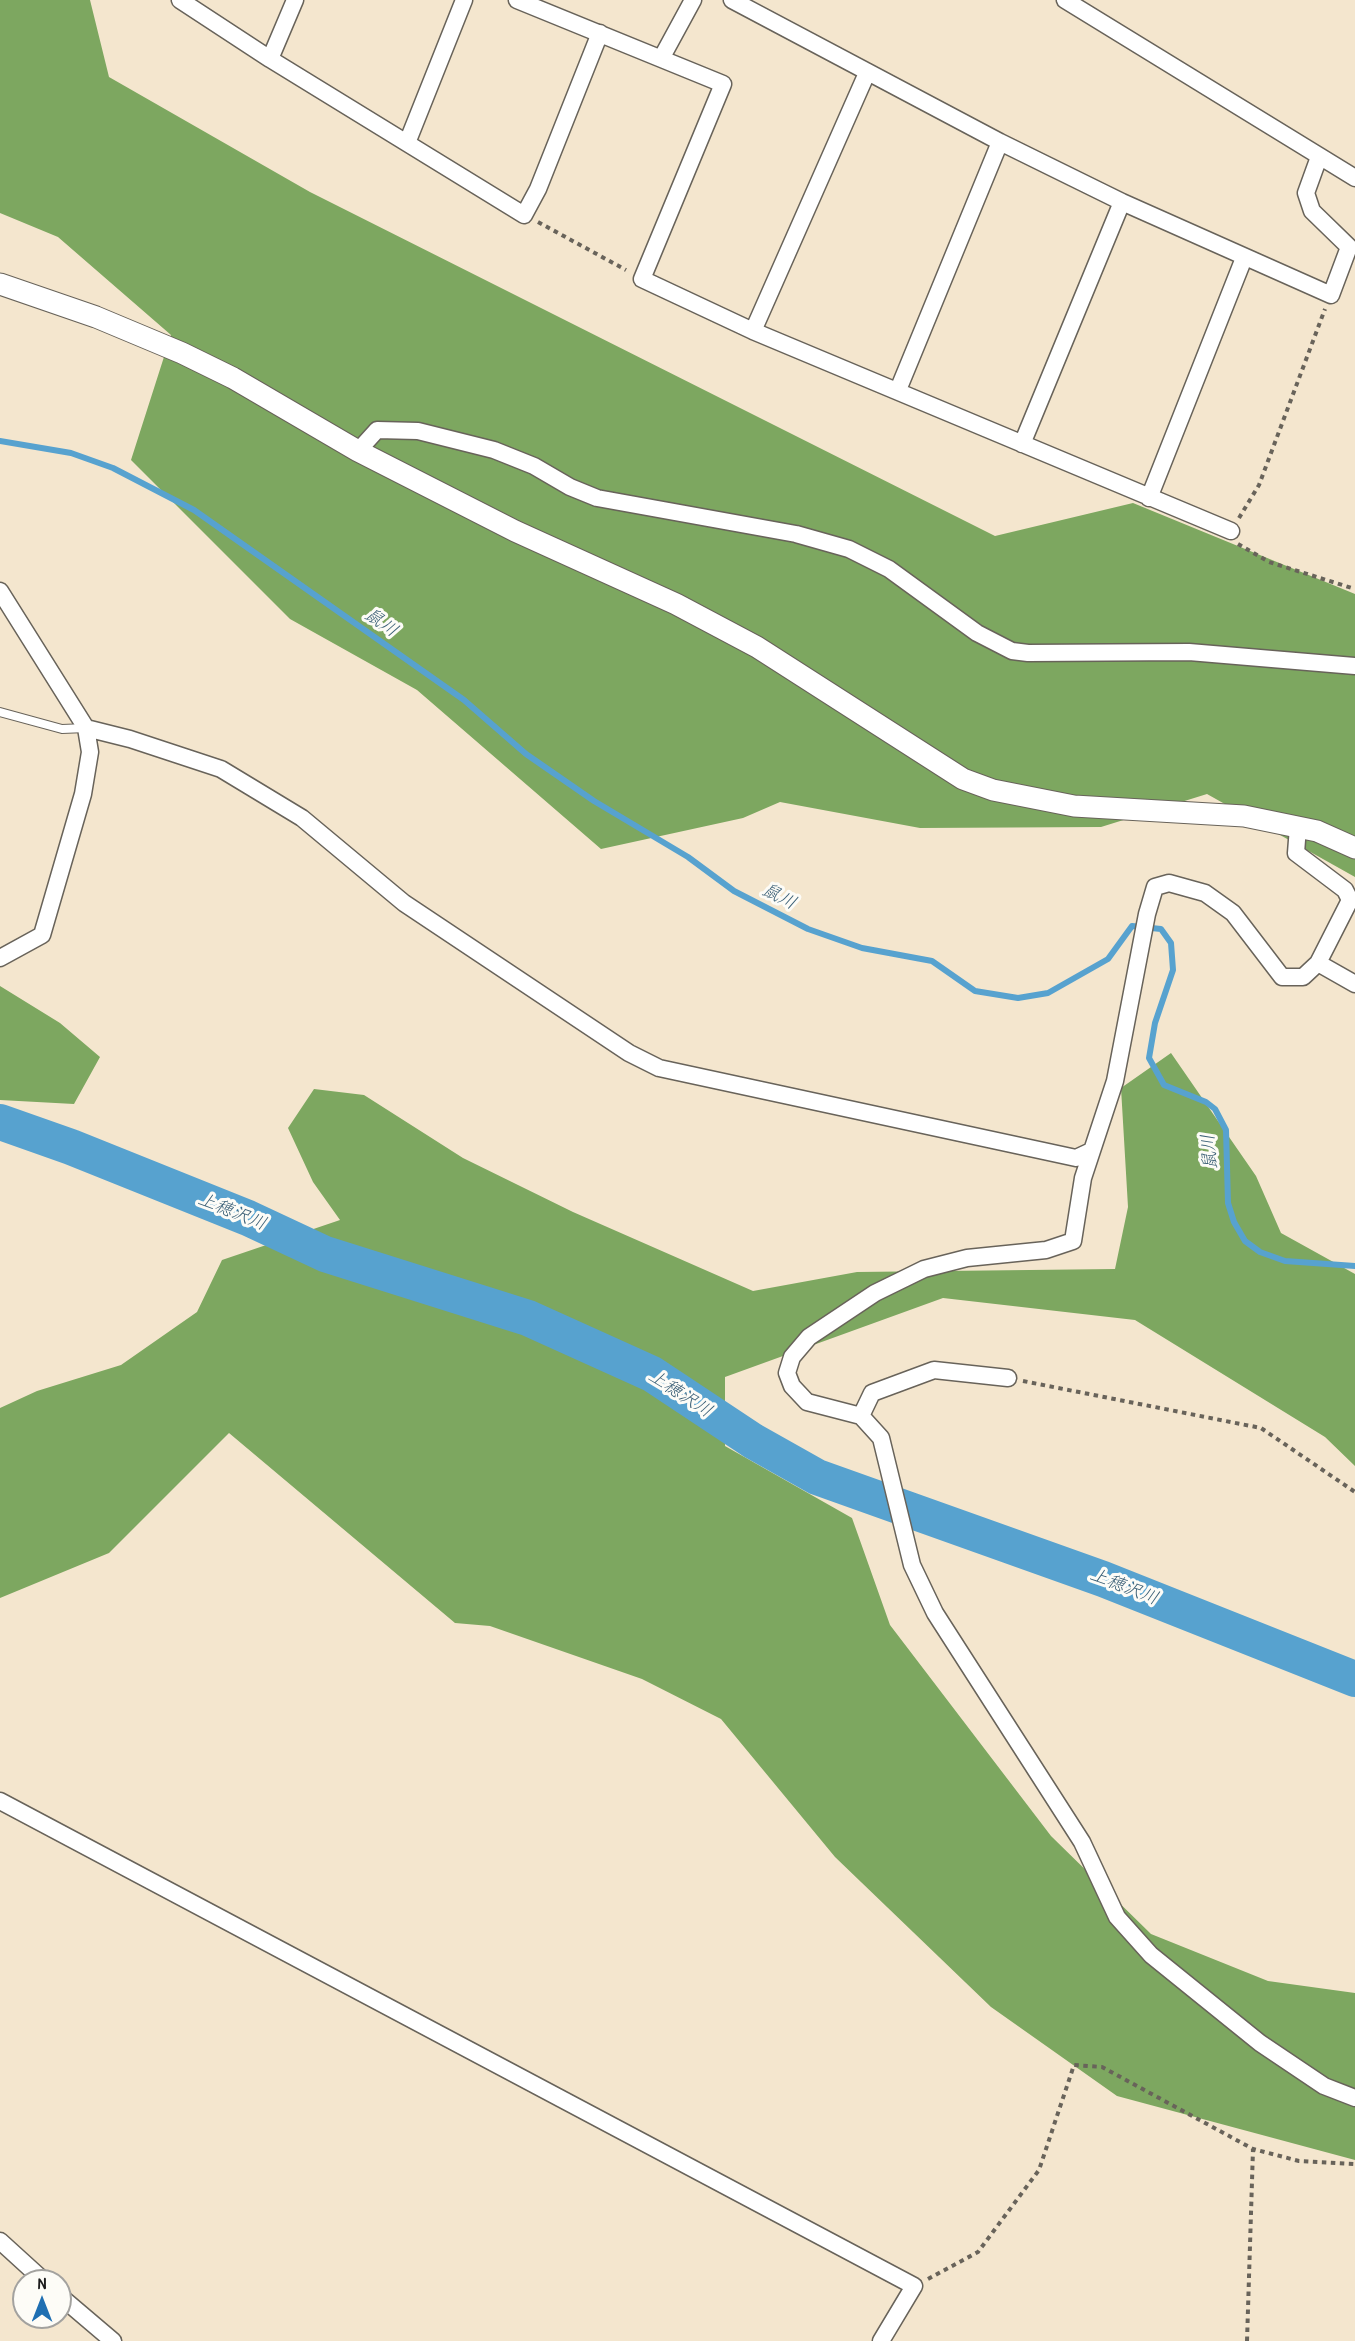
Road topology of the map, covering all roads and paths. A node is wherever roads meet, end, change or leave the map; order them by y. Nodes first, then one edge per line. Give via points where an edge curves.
1 (180, 0) edge
2 (295, 0) edge
3 (464, 0) edge
4 (517, 0) edge
5 (693, 0) edge
6 (732, 0) edge
7 (1065, 0) edge
8 (600, 33) junction
9 (662, 57) junction
10 (270, 59) junction
11 (867, 73) junction
12 (1000, 142) junction
13 (407, 143) junction
14 (1319, 158) junction
15 (1355, 178) edge
16 (1122, 202) junction
17 (524, 214) junction
18 (1352, 250) edge
19 (1244, 258) junction
20 (642, 279) junction
21 (0, 284) edge
22 (1331, 295) junction
23 (753, 331) junction
24 (898, 390) junction
25 (1022, 444) junction
26 (358, 451) junction
27 (1149, 498) junction
28 (1231, 531) junction
29 (1355, 589) edge
30 (0, 591) edge
31 (1355, 666) edge
32 (0, 712) edge
33 (86, 728) junction
34 (1298, 827) junction
35 (1355, 848) edge
36 (0, 958) edge
37 (1318, 963) junction
38 (1355, 984) edge
39 (1091, 1151) junction
40 (1008, 1378) joint
41 (861, 1416) junction
42 (1355, 1492) edge
43 (0, 1801) edge
44 (1355, 2098) edge
45 (1253, 2149) junction
46 (1355, 2164) edge
47 (0, 2241) edge
48 (31, 2269) edge
49 (914, 2286) junction
50 (72, 2306) edge
51 (113, 2341) edge
52 (881, 2341) edge
53 (1247, 2341) edge

1 - 10 street
2 - 10 street
3 - 13 street
4 - 8 street
5 - 9 street
6 - 11 street
7 - 14 street
8 - 9 street
8 - 17 street via 538,189
9 - 20 street via 723,84
10 - 13 street
11 - 12 street
11 - 23 street
12 - 16 street
12 - 24 street
13 - 17 street
14 - 15 street
14 - 18 street via 1306,193 1312,211
16 - 19 street
16 - 25 street
17 - 20 path
18 - 22 street
19 - 22 street
19 - 27 street
20 - 23 street
21 - 26 street via 96,317 182,353
22 - 28 path via 1259,485
23 - 24 street
24 - 25 street
25 - 27 street
26 - 31 street via 377,430 418,431 494,450 597,498 796,534 849,549 889,569 976,633 1012,651 1189,652
26 - 34 street via 757,647 963,779 993,790 1074,806 1244,816
27 - 28 street
28 - 29 path via 1236,543 1269,562
30 - 33 street
32 - 33 lane via 62,729
33 - 36 street via 90,752 83,794 42,934
33 - 39 street via 221,769 302,818 404,903 629,1053 659,1068 1076,1158
34 - 35 street
34 - 37 street via 1296,853 1345,890 1350,900
37 - 38 street
37 - 39 street via 1303,977 1282,977 1233,913 1205,893 1169,883 1155,887 1115,1081
39 - 41 street via 1073,1241 1046,1250 967,1258 924,1269 875,1293 809,1337 792,1357 787,1373 792,1386 807,1402
40 - 41 street via 934,1370 872,1393
40 - 42 path via 1261,1428
41 - 44 street via 880,1438 912,1565 935,1613 1082,1842 1117,1917 1151,1955 1260,2043 1324,2086
43 - 49 street
45 - 46 path via 1299,2161
45 - 49 path via 1102,2067 1074,2065 1039,2170 978,2252
45 - 53 path
47 - 48 street
49 - 52 street
50 - 51 street

